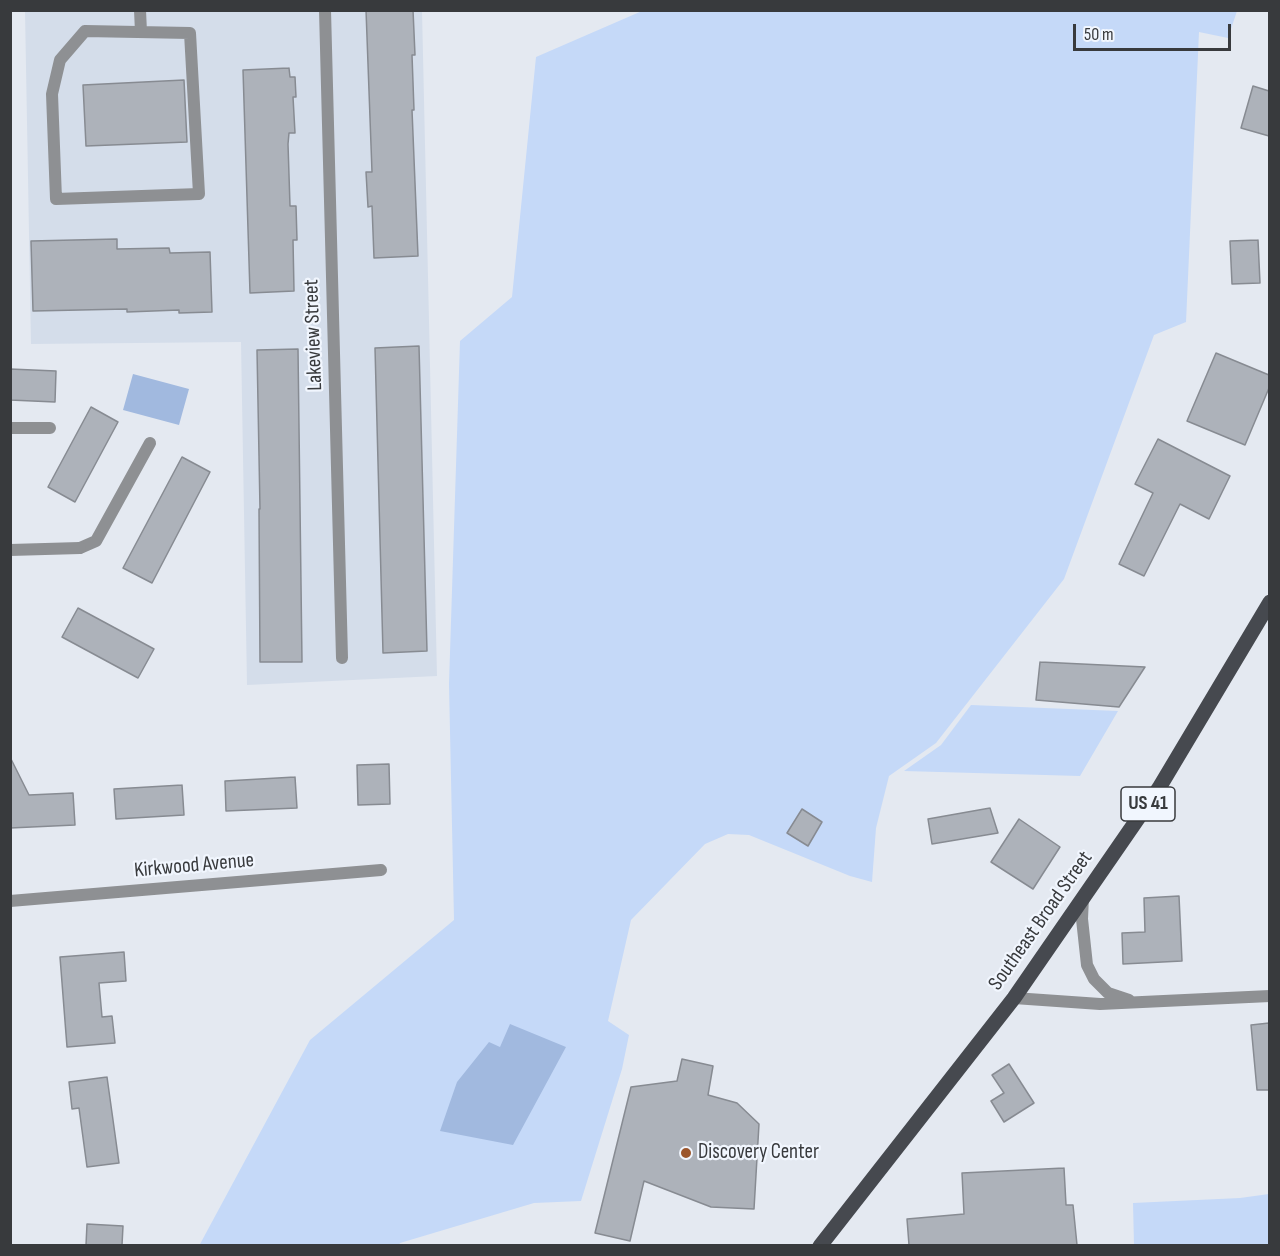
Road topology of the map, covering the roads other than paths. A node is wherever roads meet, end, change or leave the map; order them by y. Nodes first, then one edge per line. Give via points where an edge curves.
1 (140, 10) edge
2 (325, 10) edge
3 (141, 32) junction
4 (10, 428) edge
5 (50, 428) dead end
6 (150, 443) dead end
7 (10, 550) edge
8 (1269, 602) edge
9 (342, 658) dead end
10 (381, 870) dead end
11 (1083, 897) junction
12 (10, 901) edge
13 (1269, 996) edge
14 (1014, 998) junction
15 (1136, 1002) junction
16 (820, 1245) edge

1 - 3 street
2 - 9 street, Lakeview Street
3 - 3 street via 85,31 60,60 52,94 57,199 198,194 190,33
4 - 5 street
6 - 7 street via 96,541 80,548
8 - 11 main road, Southeast Broad Street / US 41 via 1159,788
10 - 12 street, Kirkwood Avenue
11 - 14 main road, Southeast Broad Street / US 41
11 - 15 street via 1083,943 1094,979 1107,993
13 - 15 street
14 - 15 street via 1100,1005
14 - 16 main road, Southeast Broad Street / US 41

